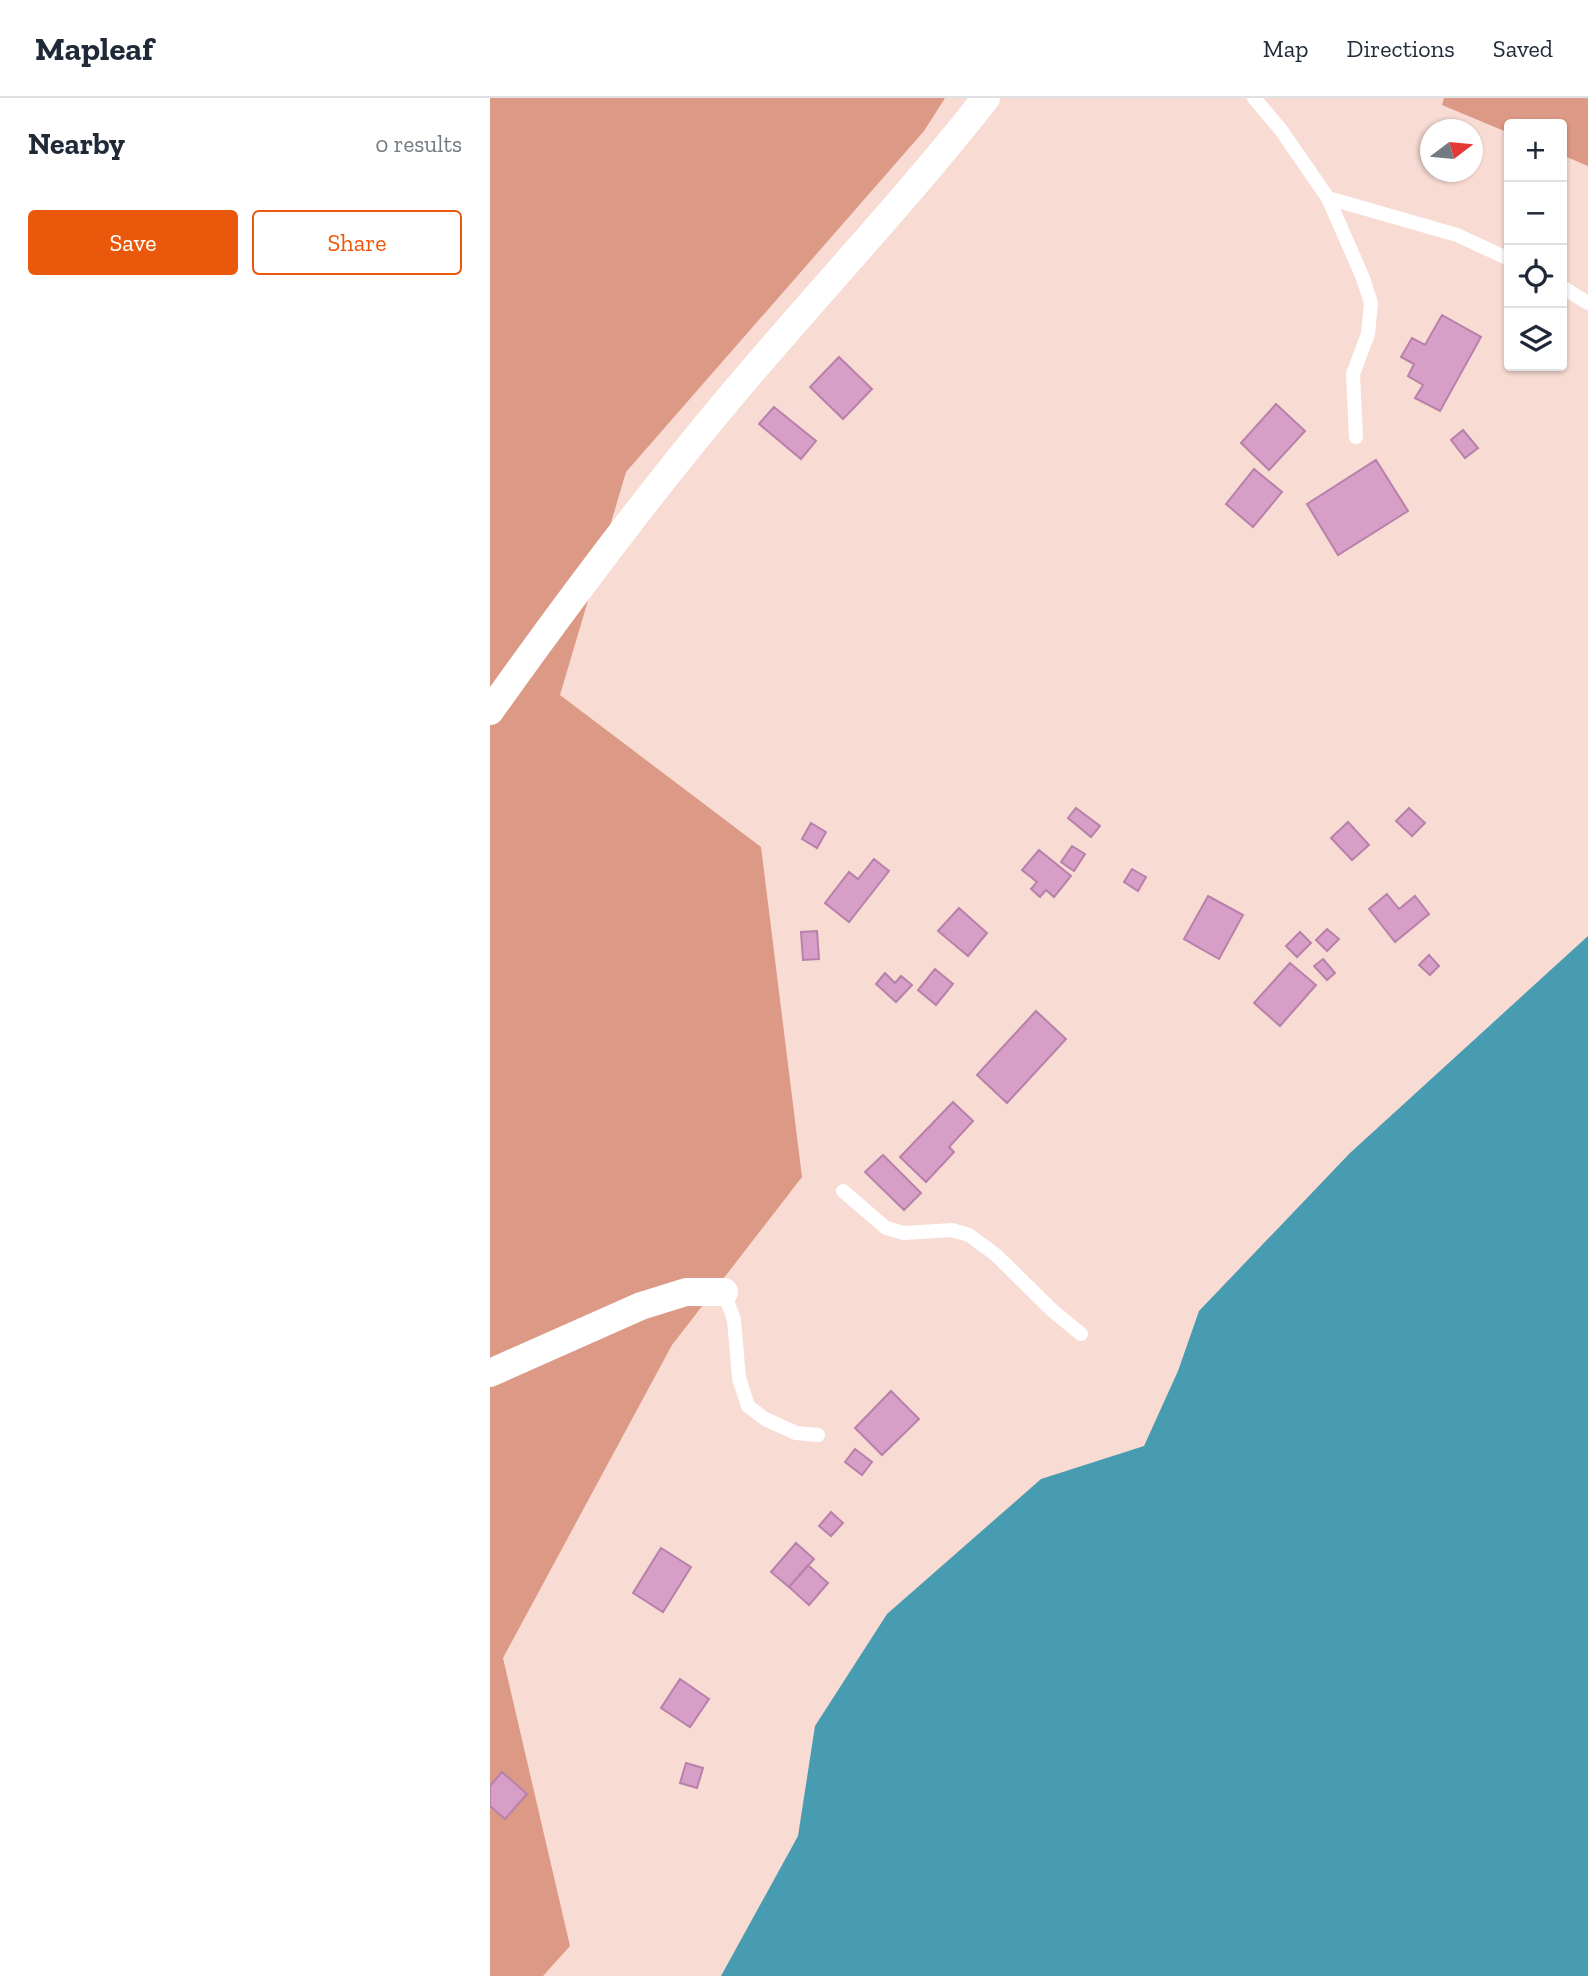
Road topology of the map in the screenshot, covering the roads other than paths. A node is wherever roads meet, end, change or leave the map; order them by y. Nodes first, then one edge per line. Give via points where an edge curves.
1 (986, 98) edge
2 (1254, 98) edge
3 (1328, 198) junction
4 (1504, 257) edge
5 (1567, 290) edge
6 (1588, 303) edge
7 (1356, 437) dead end
8 (490, 711) edge
9 (843, 1191) dead end
10 (724, 1292) joint
11 (1081, 1334) dead end
12 (490, 1373) edge
13 (818, 1435) dead end

1 - 8 street via 665,476
2 - 3 lane
3 - 4 lane via 1457,235
3 - 7 lane via 1371,303 1368,334 1353,374
5 - 6 lane
9 - 11 lane via 886,1228 904,1233 953,1230 969,1235
10 - 12 street via 686,1292 641,1306
10 - 13 lane via 734,1320 739,1378 748,1406 796,1433

